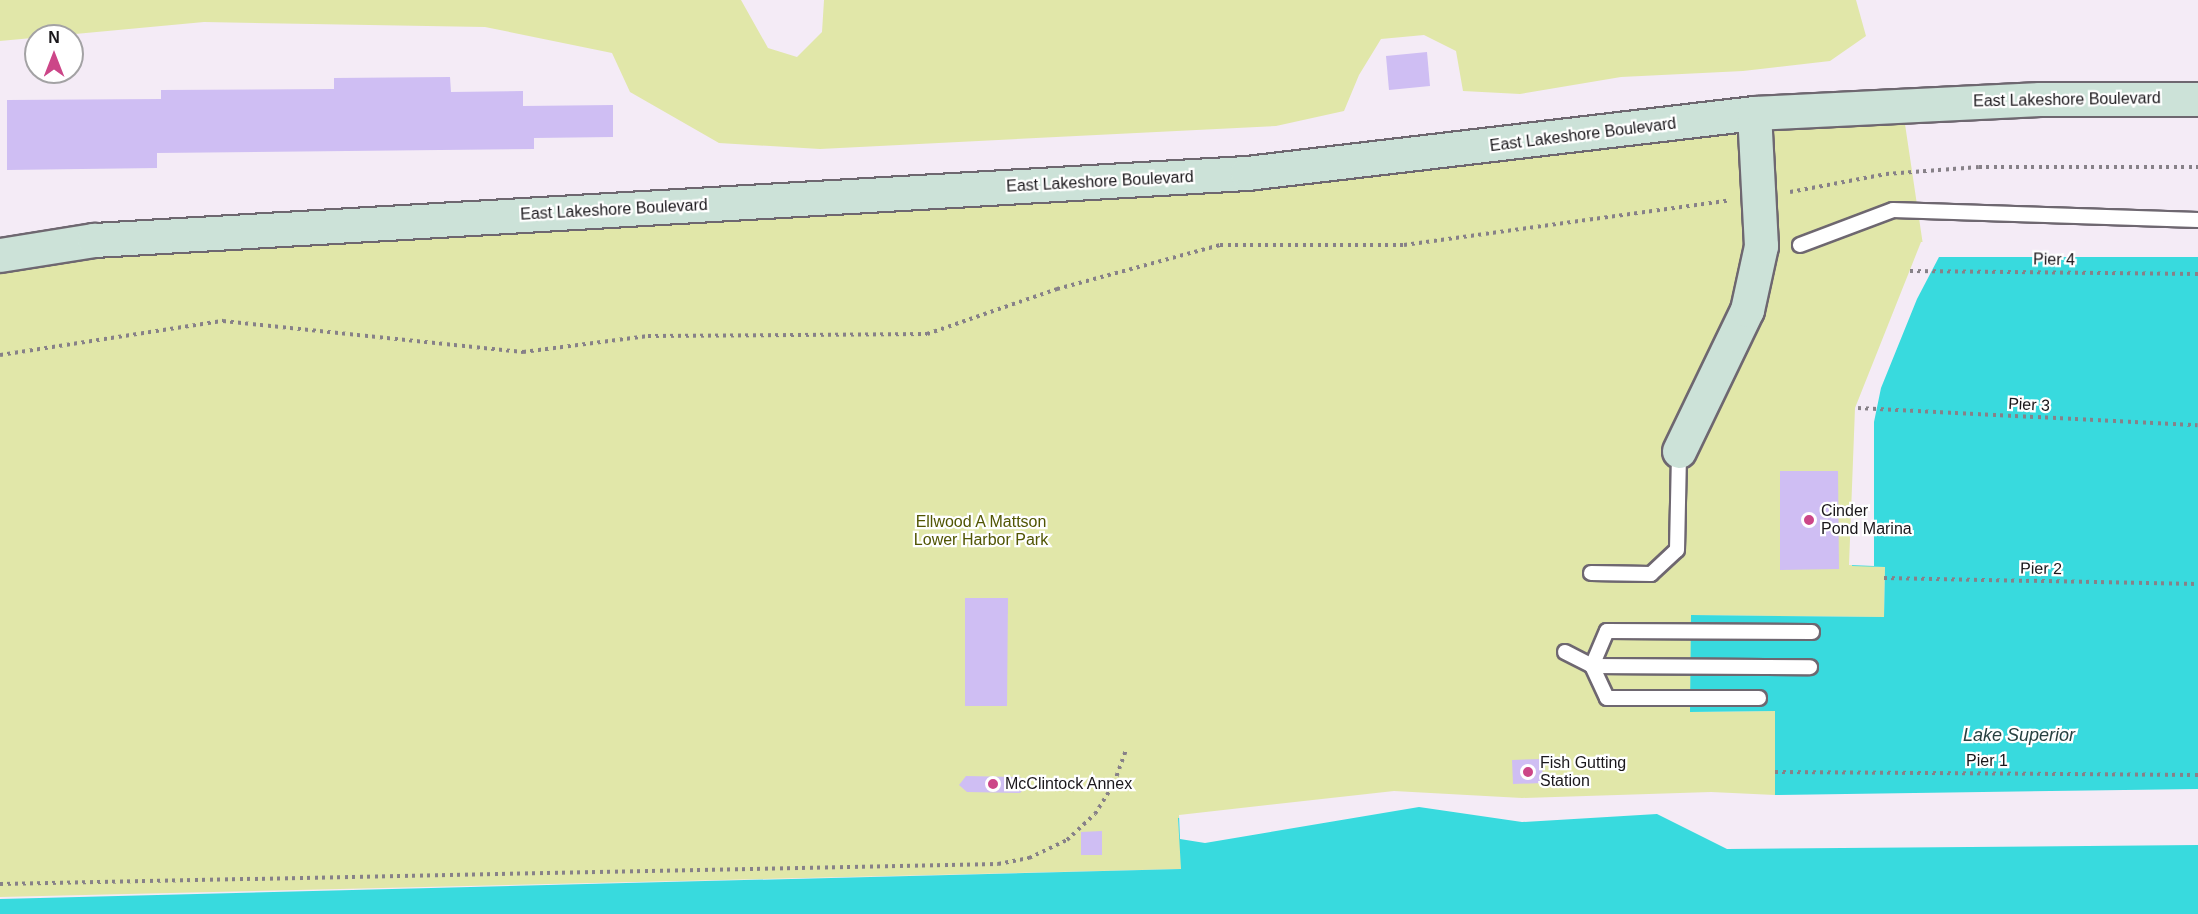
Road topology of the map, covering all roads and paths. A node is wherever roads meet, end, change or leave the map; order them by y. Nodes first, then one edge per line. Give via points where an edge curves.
1 (2198, 99) edge
2 (1754, 113) junction
3 (2198, 167) edge
4 (1759, 197) junction
5 (2198, 220) edge
6 (1800, 245) dead end
7 (0, 255) edge
8 (1910, 271) dead end
9 (2198, 274) edge
10 (0, 355) edge
11 (1858, 408) dead end
12 (2198, 425) edge
13 (1678, 451) joint
14 (1591, 573) dead end
15 (1884, 578) dead end
16 (2198, 584) edge
17 (1812, 632) dead end
18 (1564, 652) dead end
19 (1592, 666) junction
20 (1810, 667) dead end
21 (1759, 698) dead end
22 (1127, 748) dead end
23 (1775, 772) dead end
24 (2198, 775) edge
25 (0, 884) edge

1 - 2 street, East Lakeshore Boulevard via 2040,99
2 - 4 street
2 - 7 street, East Lakeshore Boulevard via 1580,137 1247,173 94,240
3 - 4 path via 1979,167 1886,174
4 - 10 path via 1404,245 1220,245 1057,290 927,334 648,336 523,352 224,321
4 - 13 street via 1761,246 1748,310
5 - 6 lane via 1893,210
8 - 9 path, Pier 4
11 - 12 path, Pier 3
13 - 14 lane via 1677,550 1651,573
15 - 16 path, Pier 2
17 - 19 lane via 1607,631
18 - 19 lane
19 - 20 lane
19 - 21 lane via 1607,698
22 - 25 path via 1114,783 1095,814 1067,840 1029,858 999,864
23 - 24 path, Pier 1

